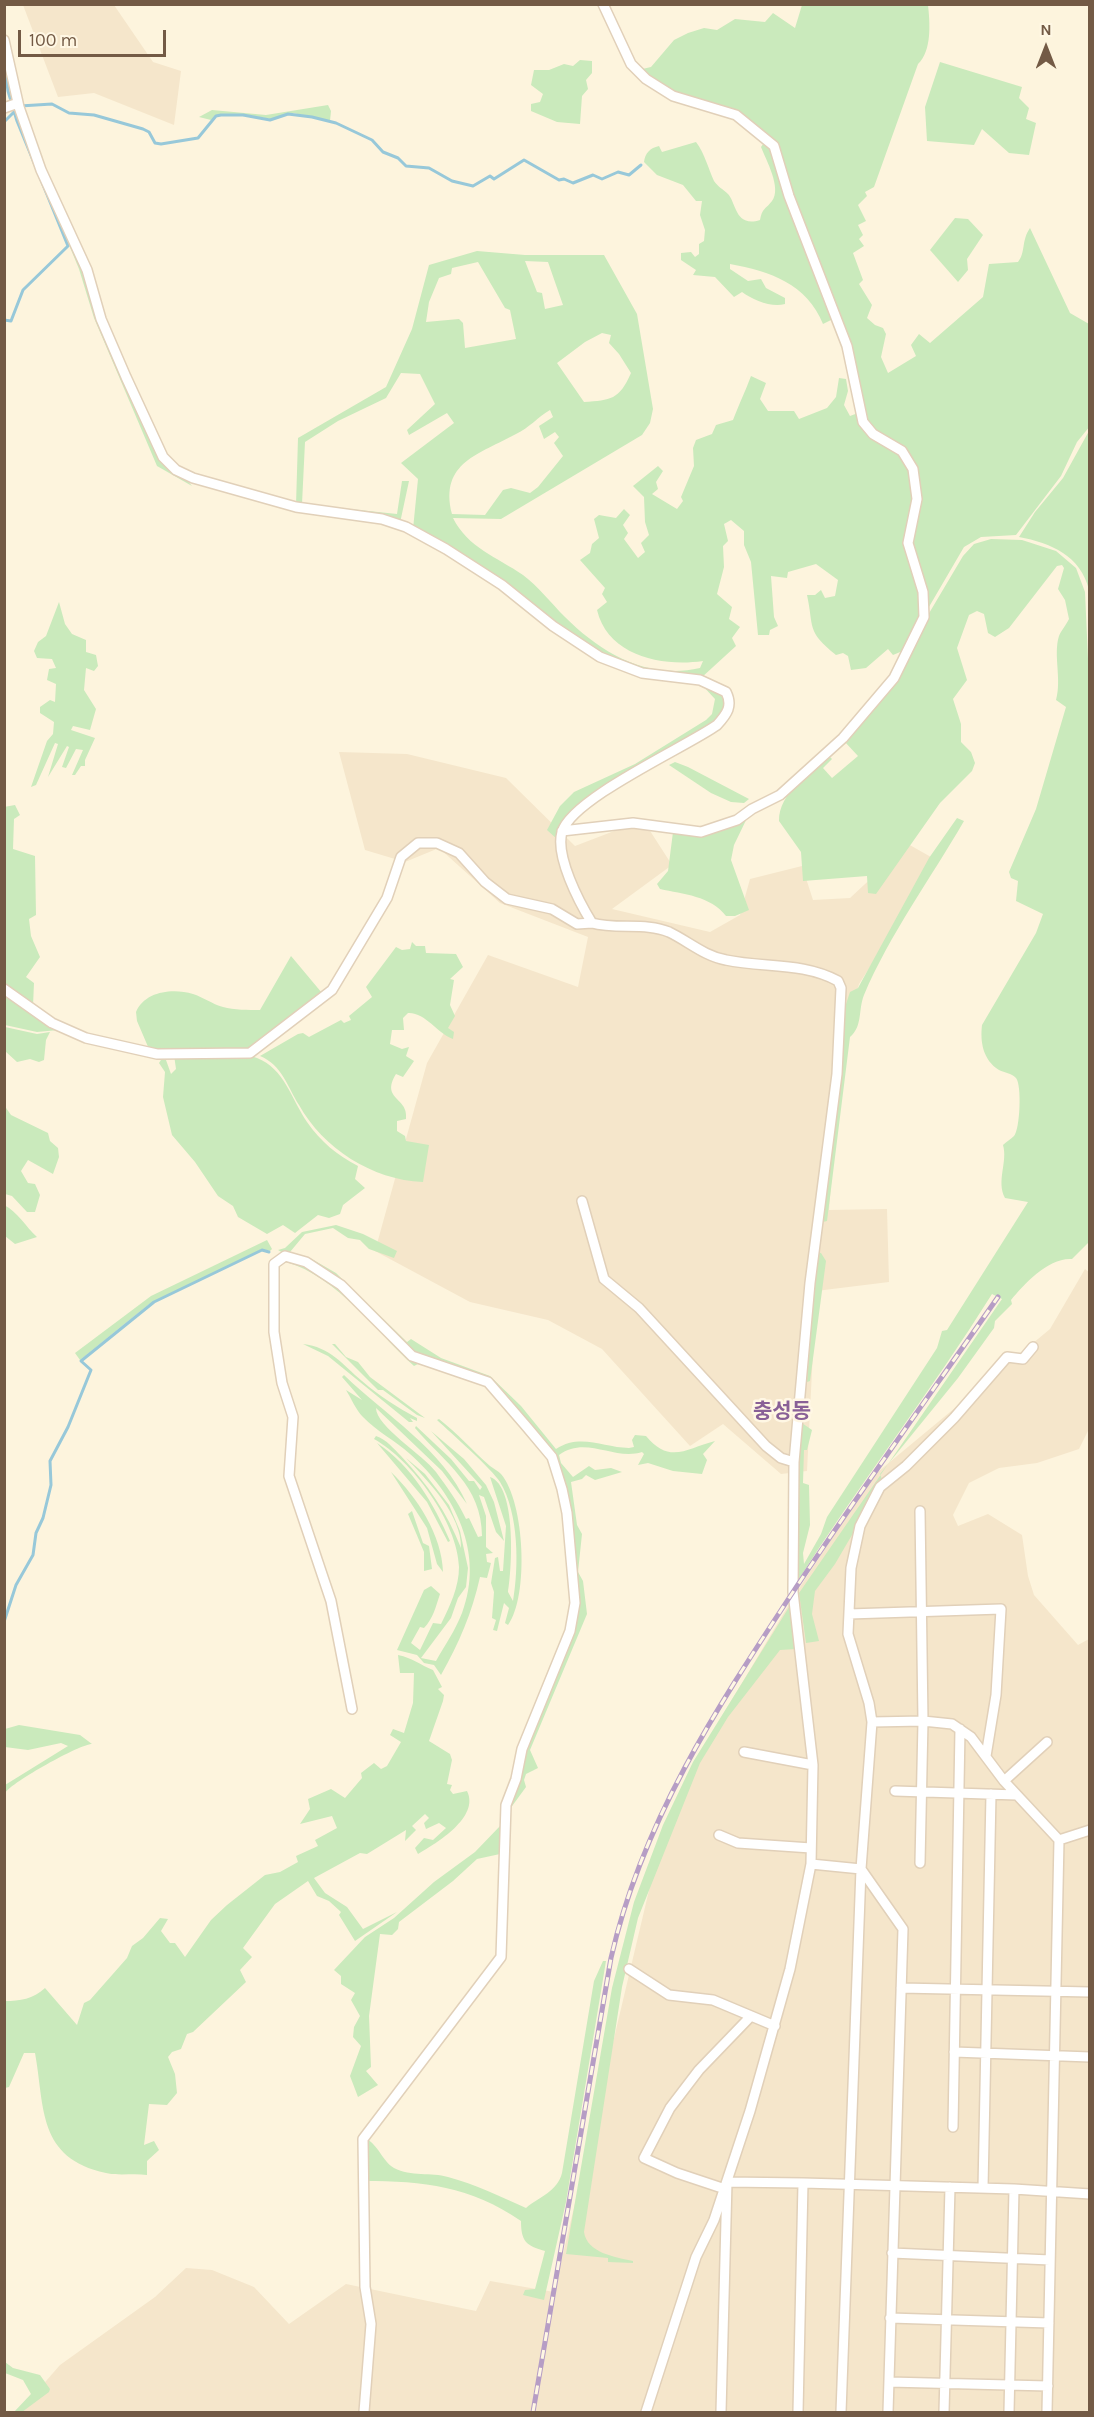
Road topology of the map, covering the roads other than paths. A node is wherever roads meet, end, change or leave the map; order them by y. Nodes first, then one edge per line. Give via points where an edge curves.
1 (603, 4) edge
2 (4, 40) edge
3 (18, 103) junction
4 (4, 108) edge
5 (562, 831) junction
6 (592, 922) junction
7 (4, 989) edge
8 (582, 1201) dead end
9 (1033, 1347) dead end
10 (794, 1462) junction
11 (920, 1511) dead end
12 (921, 1612) junction
13 (849, 1614) junction
14 (352, 1709) dead end
15 (923, 1721) junction
16 (872, 1722) junction
17 (960, 1729) junction
18 (1047, 1742) dead end
19 (744, 1752) dead end
20 (986, 1756) junction
21 (813, 1765) junction
22 (1004, 1781) junction
23 (895, 1791) dead end
24 (921, 1792) junction
25 (959, 1793) junction
26 (991, 1794) junction
27 (1017, 1795) junction
28 (1089, 1830) edge
29 (719, 1835) dead end
30 (1059, 1840) junction
31 (812, 1848) junction
32 (920, 1863) dead end
33 (811, 1864) junction
34 (861, 1869) junction
35 (629, 1969) dead end
36 (901, 1988) junction
37 (956, 1989) junction
38 (986, 1990) junction
39 (1058, 1991) junction
40 (1089, 1992) edge
41 (751, 2016) junction
42 (775, 2026) junction
43 (954, 2052) junction
44 (985, 2054) junction
45 (1055, 2056) junction
46 (1089, 2057) edge
47 (953, 2127) dead end
48 (802, 2183) junction
49 (849, 2184) junction
50 (726, 2185) junction
51 (894, 2186) junction
52 (950, 2187) junction
53 (983, 2188) junction
54 (1014, 2189) junction
55 (1051, 2192) junction
56 (1089, 2194) edge
57 (892, 2253) junction
58 (948, 2255) junction
59 (1012, 2258) junction
60 (1050, 2260) junction
61 (890, 2318) junction
62 (946, 2320) junction
63 (1011, 2322) junction
64 (1049, 2324) junction
65 (889, 2382) junction
66 (945, 2384) junction
67 (1009, 2385) junction
68 (1048, 2386) junction
69 (364, 2412) edge
70 (646, 2412) edge
71 (721, 2412) edge
72 (798, 2412) edge
73 (841, 2412) edge
74 (888, 2412) edge
75 (944, 2412) edge
76 (1009, 2412) edge
77 (1047, 2412) edge

1 - 5 street via 631,64 646,79 672,96 736,115 774,146 789,196 847,346 863,422 873,434 902,451 913,469 917,499 908,543 923,592 924,617 888,685 843,738 780,795 731,823 701,832 633,823
2 - 3 street
3 - 4 street
3 - 5 street via 41,170 87,270 101,319 164,457 176,470 296,507 382,519 406,527 502,585 600,657 642,673 700,680 726,692 727,714 717,725 621,780 574,816
5 - 6 street via 566,866
6 - 7 street via 577,924 552,909 507,899 459,853 437,843 418,843 401,857 387,898 332,990 250,1053 157,1054 86,1038 52,1023
6 - 10 street via 668,932 705,954 724,960 802,968 838,981 841,1001 837,1074 810,1283
8 - 10 street via 604,1280 639,1308 766,1446
9 - 13 street via 1023,1359 1007,1357 954,1418 880,1487 855,1545
10 - 21 street via 794,1592
11 - 12 street
12 - 13 street
12 - 15 street
12 - 20 street via 1001,1609 996,1695
13 - 16 street via 848,1634
14 - 69 street via 331,1601 289,1476 293,1417 282,1383 272,1308 274,1264 285,1256 306,1262 341,1286 412,1356 488,1382 552,1456 567,1513 575,1603 570,1631 522,1749 506,1805 501,1957 363,2139 365,2287 371,2325
15 - 16 street
15 - 17 street via 952,1724
15 - 24 street
16 - 34 street
17 - 20 street
17 - 25 street
18 - 22 street
19 - 21 street
20 - 22 street
21 - 31 street
22 - 27 street
23 - 24 street
24 - 25 street
24 - 32 street
25 - 26 street
25 - 37 street
26 - 27 street
26 - 38 street
27 - 30 street
28 - 30 street
29 - 31 street via 738,1843
30 - 39 street
31 - 33 street
33 - 34 street
33 - 42 street
34 - 36 street via 903,1929
34 - 49 street
35 - 41 street via 669,1995 712,2000
36 - 37 street
36 - 51 street
37 - 38 street
37 - 43 street
38 - 39 street
38 - 44 street
39 - 40 street
39 - 45 street
41 - 42 street
41 - 50 street via 699,2070 670,2109 644,2158 677,2173
42 - 50 street
43 - 44 street
43 - 47 street
44 - 45 street
44 - 53 street
45 - 46 street
45 - 55 street
48 - 49 street
48 - 50 street
48 - 72 street
49 - 51 street
49 - 73 street
50 - 70 street via 696,2257
50 - 71 street
51 - 52 street
51 - 57 street
52 - 53 street
52 - 58 street
53 - 54 street
54 - 55 street
54 - 59 street
55 - 56 street
55 - 60 street
57 - 58 street
57 - 61 street
58 - 59 street
58 - 62 street
59 - 60 street
59 - 63 street
60 - 64 street
61 - 62 street
61 - 65 street
62 - 63 street
62 - 66 street
63 - 64 street
63 - 67 street
64 - 68 street
65 - 66 street
65 - 74 street
66 - 67 street
66 - 75 street
67 - 68 street
67 - 76 street
68 - 77 street

